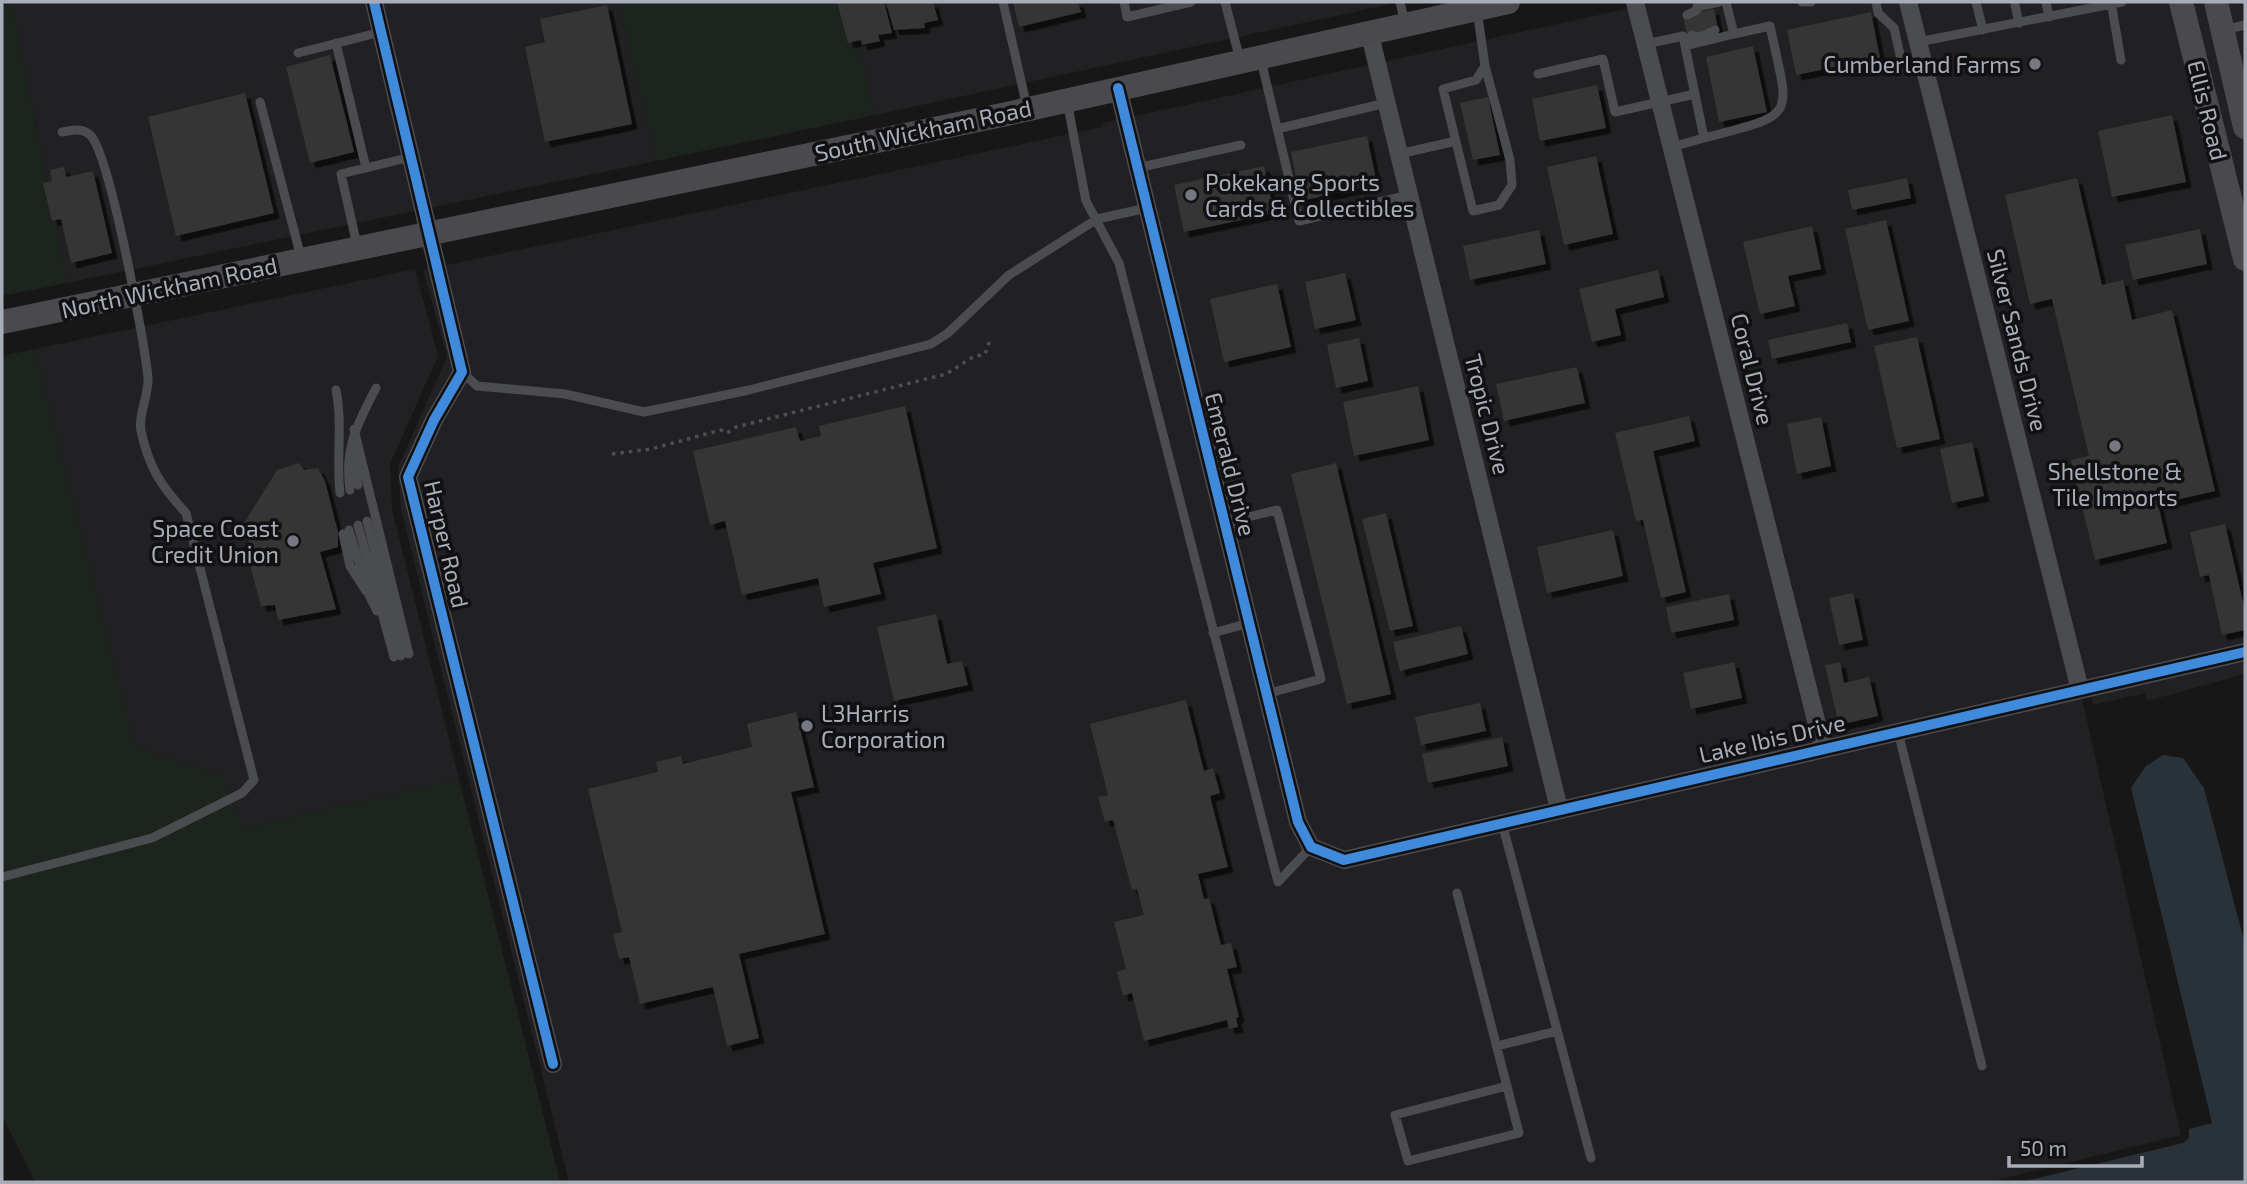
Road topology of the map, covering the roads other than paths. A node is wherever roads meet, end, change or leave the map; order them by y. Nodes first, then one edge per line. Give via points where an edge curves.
1 (374, 2) edge
2 (1003, 2) edge
3 (1124, 2) edge
4 (1189, 2) edge
5 (1225, 2) edge
6 (1507, 2) edge
7 (1635, 2) edge
8 (1719, 2) edge
9 (1726, 2) edge
10 (1802, 2) edge
11 (1811, 2) edge
12 (1875, 2) edge
13 (1908, 2) edge
14 (1976, 2) edge
15 (2046, 2) edge
16 (2123, 2) edge
17 (2181, 2) edge
18 (2216, 2) edge
19 (2111, 3) edge
20 (2015, 5) dead end
21 (2077, 7) edge
22 (1477, 8) junction
23 (1710, 10) dead end
24 (1697, 11) junction
25 (1402, 12) edge
26 (1687, 15) dead end
27 (2049, 18) junction
28 (1914, 23) junction
29 (2019, 23) junction
30 (2234, 27) edge
31 (1894, 28) junction
32 (1715, 30) dead end
33 (1983, 30) junction
34 (1369, 31) junction
35 (381, 32) junction
36 (1692, 34) dead end
37 (1734, 34) junction
38 (1703, 37) junction
39 (1919, 42) junction
40 (336, 43) junction
41 (1646, 44) junction
42 (1685, 46) junction
43 (298, 52) dead end
44 (1250, 58) junction
45 (2121, 60) dead end
46 (1485, 66) junction
47 (1903, 68) dead end
48 (1538, 74) dead end
49 (1118, 88) junction
50 (1695, 94) junction
51 (1067, 99) junction
52 (260, 102) dead end
53 (1661, 102) junction
54 (1387, 103) junction
55 (1027, 108) junction
56 (2245, 127) edge
57 (1278, 129) junction
58 (62, 132) dead end
59 (1704, 138) junction
60 (1456, 141) junction
61 (1241, 145) dead end
62 (1672, 147) junction
63 (1399, 154) junction
64 (411, 157) junction
65 (366, 168) junction
66 (1137, 168) junction
67 (1409, 195) junction
68 (1147, 208) junction
69 (1097, 219) junction
70 (429, 232) junction
71 (347, 249) junction
72 (302, 259) junction
73 (2245, 259) edge
74 (132, 294) junction
75 (2, 322) edge
76 (462, 372) junction
77 (376, 388) dead end
78 (336, 390) dead end
79 (354, 429) junction
80 (354, 488) dead end
81 (337, 492) dead end
82 (1224, 523) junction
83 (346, 532) dead end
84 (1249, 623) junction
85 (386, 628) junction
86 (1213, 633) junction
87 (2245, 652) edge
88 (402, 656) junction
89 (2080, 690) junction
90 (1266, 694) junction
91 (1898, 731) junction
92 (1823, 748) junction
93 (1559, 809) junction
94 (1502, 823) junction
95 (1311, 847) junction
96 (2, 877) edge
97 (1457, 893) dead end
98 (1557, 1031) junction
99 (1497, 1046) junction
100 (553, 1064) dead end
101 (1982, 1066) dead end
102 (1507, 1086) junction
103 (1591, 1158) dead end

1 - 35 street
2 - 55 lane
3 - 4 lane via 1127,17
5 - 44 lane
6 - 22 main road, South Wickham Road
7 - 41 street, Coral Drive
8 - 24 lane via 1696,7
9 - 37 lane
10 - 11 lane
12 - 31 lane via 1878,13
13 - 28 street, Silver Sands Drive
14 - 33 lane
15 - 27 lane
16 - 19 lane
17 - 73 main road, Ellis Road
18 - 30 main road, Ellis Road
19 - 21 lane
19 - 45 lane
20 - 29 lane
21 - 27 lane
22 - 25 main road, South Wickham Road
22 - 46 lane
23 - 24 lane
24 - 26 lane
25 - 34 main road, South Wickham Road
27 - 29 lane
28 - 31 lane
28 - 39 street, Silver Sands Drive
29 - 33 lane
30 - 56 main road, Ellis Road
31 - 47 lane
32 - 38 lane
33 - 39 lane
34 - 44 main road, South Wickham Road
34 - 54 street, Tropic Drive
35 - 40 lane
35 - 64 street
36 - 38 lane
37 - 38 lane
37 - 59 lane via 1770,26 1785,99 1768,121
38 - 42 lane
39 - 89 street, Silver Sands Drive
40 - 43 lane
40 - 65 lane
41 - 42 lane via 1684,36
41 - 53 street, Coral Drive
42 - 50 lane
44 - 49 main road, South Wickham Road
44 - 57 lane
46 - 60 lane via 1476,80 1443,89
46 - 60 lane via 1510,160 1512,185 1499,205 1473,211
48 - 53 lane via 1603,59 1615,112
49 - 51 main road, South Wickham Road
49 - 66 street, Emerald Drive
50 - 53 lane
50 - 59 lane
51 - 55 main road, South Wickham Road
51 - 69 lane via 1086,201
52 - 72 lane
53 - 62 street, Coral Drive
54 - 57 lane
54 - 63 street, Tropic Drive
55 - 70 main road, South Wickham Road
57 - 67 lane via 1299,221
58 - 74 lane via 79,129 90,133 102,154
59 - 62 lane
60 - 63 lane
61 - 66 lane
62 - 92 street, Coral Drive
63 - 67 street, Tropic Drive
64 - 65 lane
64 - 70 street
65 - 71 lane via 341,174
66 - 68 street, Emerald Drive
67 - 93 street, Tropic Drive
68 - 69 lane
68 - 82 street, Emerald Drive
69 - 76 lane via 1009,275 932,344 761,387 644,412 565,394 477,386
69 - 86 lane via 1119,263
70 - 71 main road, South Wickham Road
70 - 76 street
71 - 72 main road, North Wickham Road
72 - 74 main road, North Wickham Road
74 - 75 main road, North Wickham Road
74 - 96 lane via 148,380 140,428 159,485 186,513 254,780 242,793 152,838
76 - 100 street, Harper Road via 408,477
77 - 79 lane
78 - 81 lane via 340,411
79 - 80 lane
79 - 88 lane
82 - 84 street, Emerald Drive
82 - 90 lane via 1277,510 1321,679
83 - 85 lane
84 - 86 lane
84 - 90 street, Emerald Drive
85 - 88 lane
85 - 88 lane via 363,523
86 - 95 lane via 1278,882
87 - 89 street, Lake Ibis Drive
89 - 91 street, Lake Ibis Drive
90 - 95 street, Emerald Drive via 1298,822
91 - 92 street, Lake Ibis Drive
91 - 101 lane
92 - 93 street, Lake Ibis Drive
93 - 94 street, Lake Ibis Drive
94 - 95 street, Lake Ibis Drive via 1344,860
94 - 98 lane
97 - 99 lane
98 - 99 lane
98 - 103 lane
99 - 102 lane
102 - 102 lane via 1519,1133 1408,1161 1395,1115

